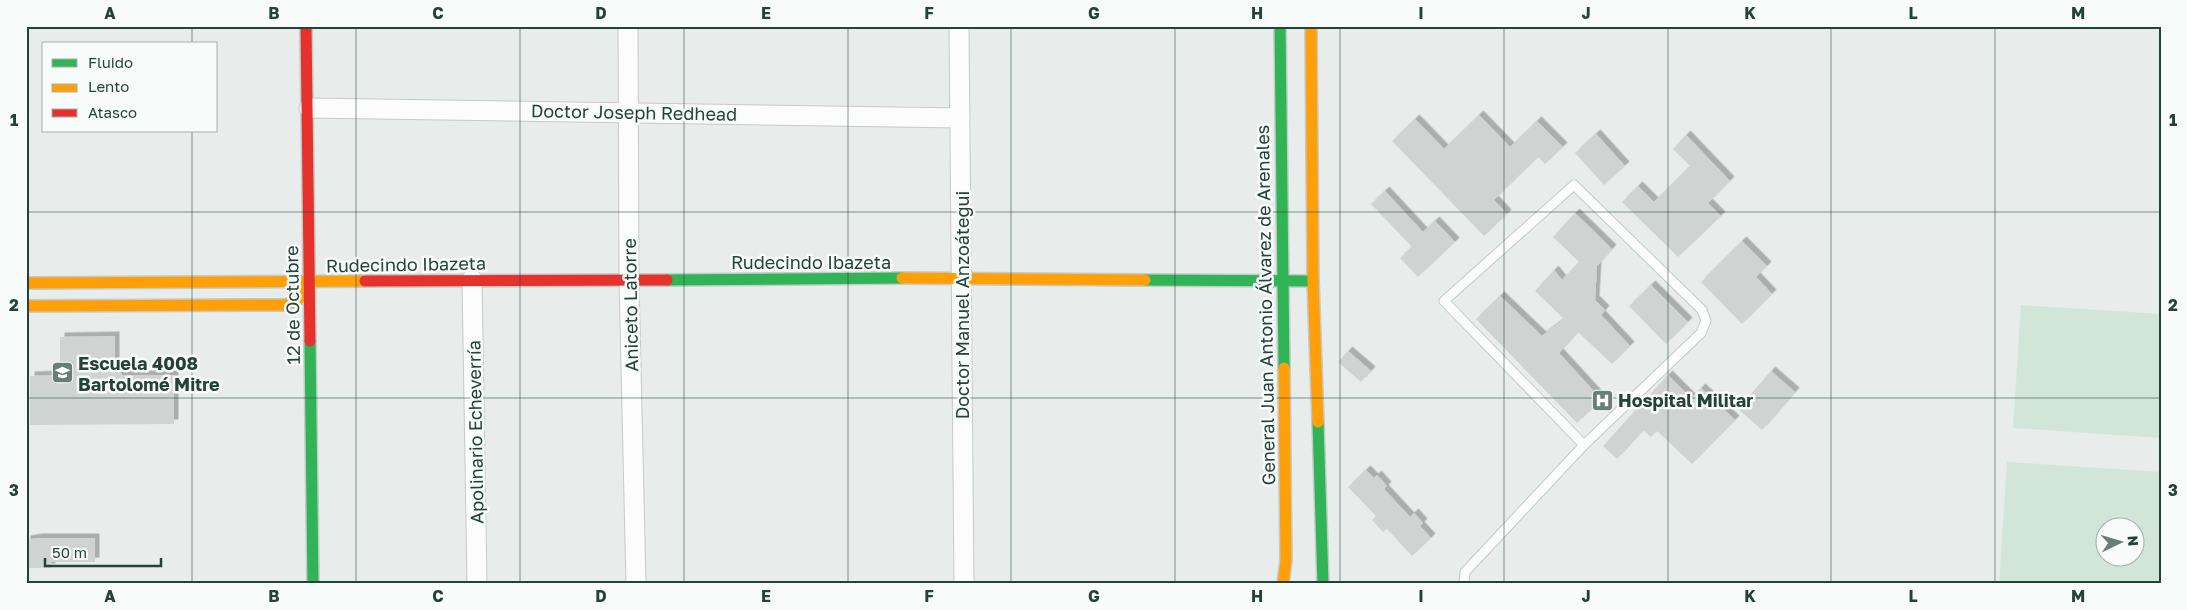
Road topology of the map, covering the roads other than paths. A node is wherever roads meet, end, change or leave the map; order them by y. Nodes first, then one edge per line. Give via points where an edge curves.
1 (306, 26) edge
2 (628, 26) edge
3 (959, 26) edge
4 (1280, 26) edge
5 (1311, 26) edge
6 (309, 108) junction
7 (628, 111) junction
8 (960, 118) junction
9 (962, 278) junction
10 (472, 279) junction
11 (629, 280) junction
12 (1282, 281) junction
13 (1313, 281) junction
14 (26, 283) edge
15 (309, 283) junction
16 (26, 306) edge
17 (1584, 445) junction
18 (313, 584) edge
19 (477, 584) edge
20 (636, 584) edge
21 (964, 584) edge
22 (1283, 584) edge
23 (1324, 584) edge
24 (1464, 584) edge

1 - 6 street, 12 de Octubre
2 - 7 street, Aniceto Latorre
3 - 8 street, Doctor Manuel Anzoátegui
4 - 12 street, General Juan Antonio Álvarez de Arenales
5 - 13 street
6 - 7 street, Doctor Joseph Redhead
6 - 15 street, 12 de Octubre
7 - 8 street, Doctor Joseph Redhead
7 - 11 street, Aniceto Latorre
8 - 9 street, Doctor Manuel Anzoátegui
9 - 11 street, Rudecindo Ibazeta
9 - 12 street, Rudecindo Ibazeta
9 - 21 street, Doctor Manuel Anzoátegui
10 - 11 street, Rudecindo Ibazeta
10 - 15 street, Rudecindo Ibazeta
10 - 19 street, Apolinario Echeverría
11 - 20 street, Aniceto Latorre
12 - 13 street, Rudecindo Ibazeta
12 - 22 street, General Juan Antonio Álvarez de Arenales via 1286,560
13 - 23 street
14 - 15 street, Rudecindo Ibazeta
15 - 16 street, Rudecindo Ibazeta via 300,298 286,305
15 - 18 street, 12 de Octubre
17 - 17 lane via 1701,333 1706,321 1702,310 1574,185 1444,301
17 - 24 lane via 1464,572

